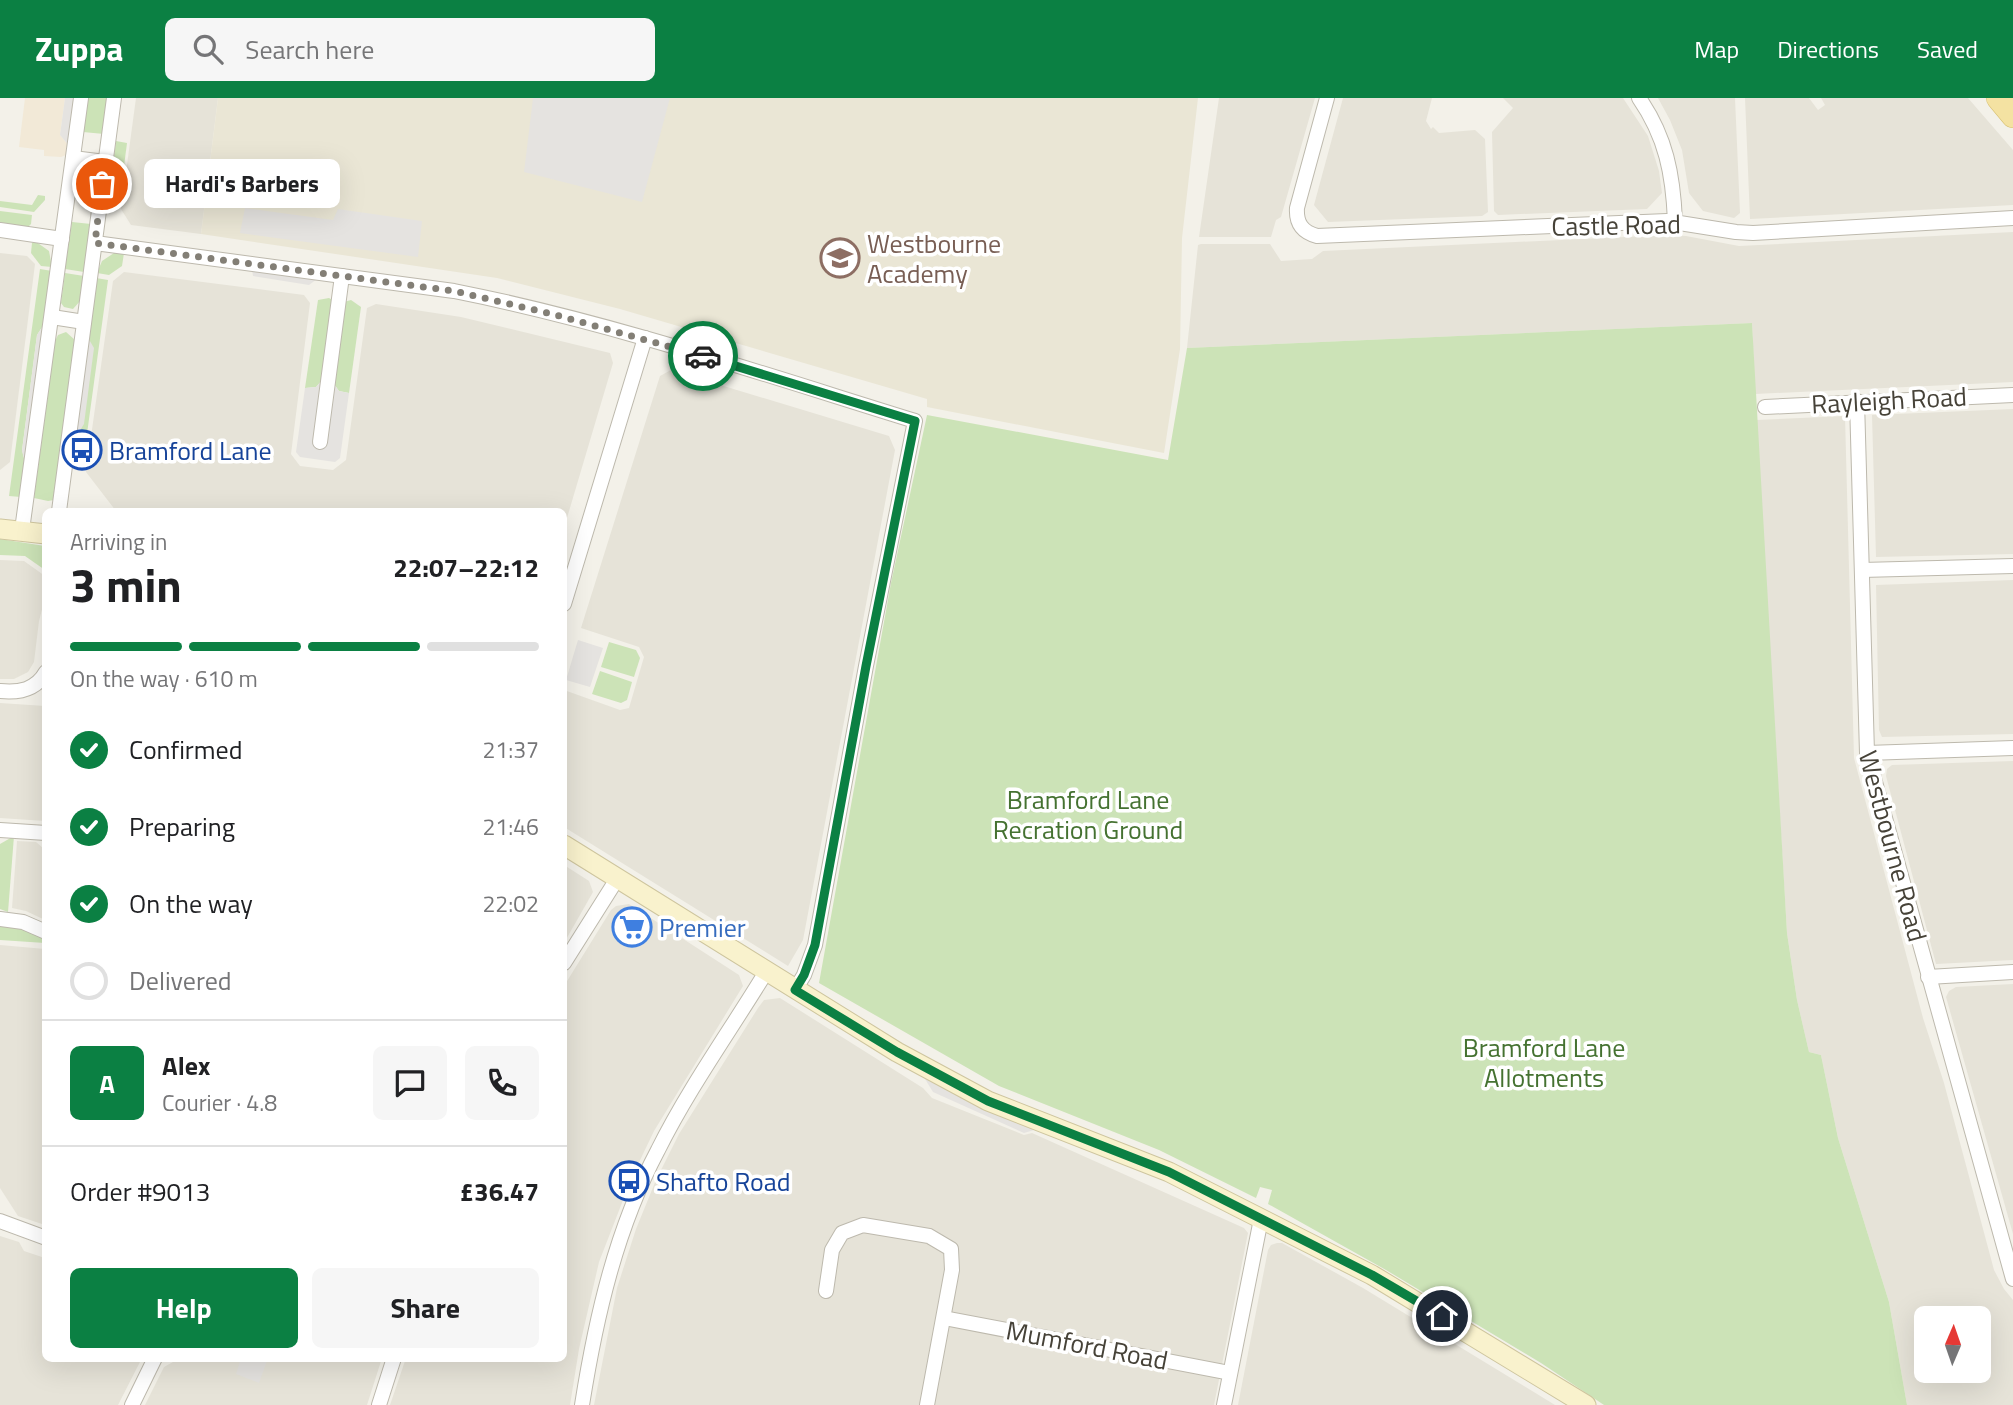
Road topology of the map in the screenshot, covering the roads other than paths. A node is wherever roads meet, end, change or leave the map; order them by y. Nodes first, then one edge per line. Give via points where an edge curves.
1 (81, 98) edge
2 (114, 98) edge
3 (1327, 98) edge
4 (1639, 98) edge
5 (1998, 98) edge
6 (2013, 116) edge
7 (73, 158) junction
8 (105, 162) junction
9 (2013, 218) edge
10 (1675, 221) junction
11 (0, 230) edge
12 (62, 239) junction
13 (95, 243) junction
14 (342, 276) junction
15 (52, 317) junction
16 (84, 322) junction
17 (645, 338) junction
18 (2013, 395) edge
19 (1857, 401) junction
20 (1765, 407) dead end
21 (320, 442) dead end
22 (58, 508) edge
23 (0, 529) edge
24 (22, 530) junction
25 (42, 533) edge
26 (2013, 566) edge
27 (1862, 570) junction
28 (567, 594) edge
29 (42, 679) edge
30 (0, 691) edge
31 (2013, 748) edge
32 (1867, 753) junction
33 (0, 830) edge
34 (42, 833) edge
35 (567, 847) edge
36 (617, 879) junction
37 (0, 919) edge
38 (42, 930) edge
39 (567, 958) edge
40 (766, 972) junction
41 (2013, 972) edge
42 (1928, 977) junction
43 (795, 990) junction
44 (1261, 1219) junction
45 (0, 1222) edge
46 (42, 1237) edge
47 (2013, 1279) edge
48 (826, 1291) dead end
49 (944, 1318) junction
50 (153, 1362) edge
51 (393, 1362) edge
52 (1230, 1373) junction
53 (132, 1405) edge
54 (379, 1405) edge
55 (582, 1405) edge
56 (927, 1405) edge
57 (1224, 1405) edge
58 (1586, 1405) edge

1 - 7 street
2 - 8 street
3 - 10 street, Castle Road via 1297,208 1304,231 1325,237
4 - 10 street via 1664,145
5 - 6 main road
7 - 8 street
7 - 12 street
8 - 13 street
9 - 10 street, Castle Road via 1744,233
11 - 12 street
12 - 15 street
13 - 14 street
13 - 16 street
14 - 17 street via 492,298
14 - 21 street
15 - 16 street
15 - 24 street
16 - 22 street
17 - 28 street
17 - 43 street via 915,421 815,945
18 - 19 street, Rayleigh Road
19 - 20 street, Rayleigh Road
19 - 27 street, Westbourne Road
23 - 24 street
24 - 25 street
26 - 27 street
27 - 32 street, Westbourne Road
29 - 30 street via 28,689
31 - 32 street
32 - 42 street, Westbourne Road
33 - 34 street
35 - 36 street
36 - 39 street
36 - 40 street
37 - 38 street
40 - 43 street
40 - 55 street via 674,1121 647,1174 604,1291
41 - 42 street
42 - 47 street, Westbourne Road
43 - 44 street via 988,1101 1169,1172
44 - 52 street
44 - 58 street via 1372,1275
45 - 46 street
48 - 49 street via 832,1250 842,1233 863,1225 929,1236 951,1249
49 - 52 street, Mumford Road
49 - 56 street
50 - 53 street
51 - 54 street
52 - 57 street

